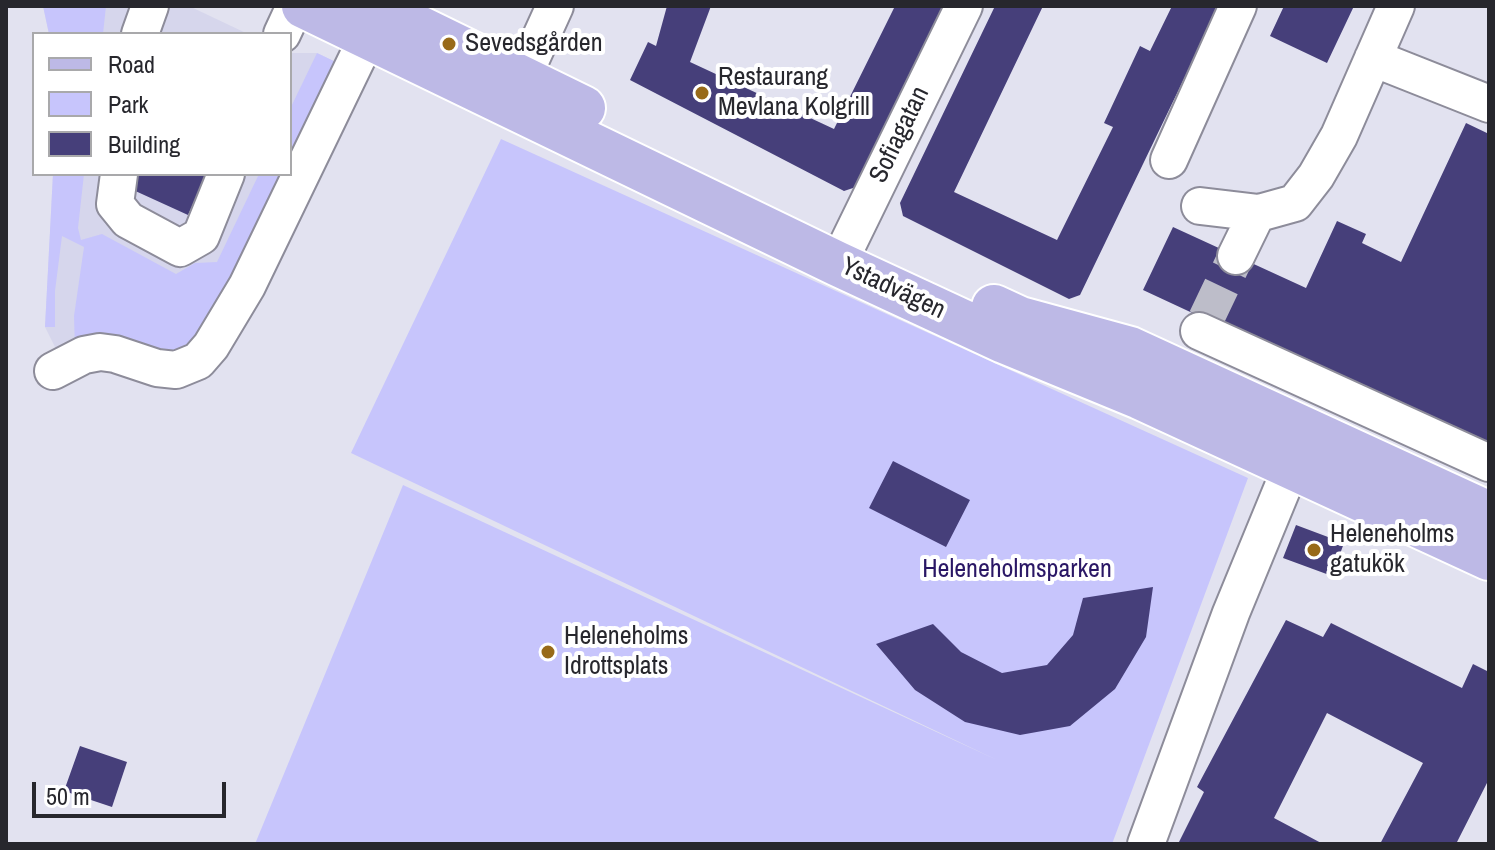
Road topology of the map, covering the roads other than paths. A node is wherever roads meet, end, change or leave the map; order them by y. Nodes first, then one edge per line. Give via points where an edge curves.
1 (295, 6) edge
2 (304, 6) edge
3 (555, 6) edge
4 (964, 6) edge
5 (1238, 6) edge
6 (1396, 6) edge
7 (374, 18) edge
8 (283, 32) edge
9 (1373, 58) junction
10 (517, 92) junction
11 (1489, 104) edge
12 (1169, 160) dead end
13 (119, 176) edge
14 (225, 176) edge
15 (1200, 206) dead end
16 (1257, 213) junction
17 (844, 252) junction
18 (1236, 256) tunnel mouth
19 (53, 371) dead end
20 (1179, 373) junction
21 (1298, 449) junction
22 (1489, 463) edge
23 (1489, 514) edge
24 (1489, 558) edge
25 (1146, 844) edge

1 - 8 street
2 - 7 main road, Ystadvägen
3 - 10 street
4 - 17 street, Sofiagatan
5 - 12 street
6 - 9 street
7 - 10 main road, Ystadvägen
7 - 19 street via 247,286 198,361 176,370 100,352
9 - 11 street
9 - 16 street via 1316,176 1295,203
10 - 17 main road, Ystadvägen
13 - 14 street via 115,204 128,220 180,248 201,236
15 - 16 street
16 - 18 street
17 - 20 main road, Ystadvägen via 1020,319 1130,349
17 - 21 main road, Ystadvägen via 1004,341 1140,397
20 - 21 main road, Ystadvägen
20 - 22 street via 1202,325
21 - 23 main road, Ystadvägen
21 - 24 main road, Ystadvägen
21 - 25 street

